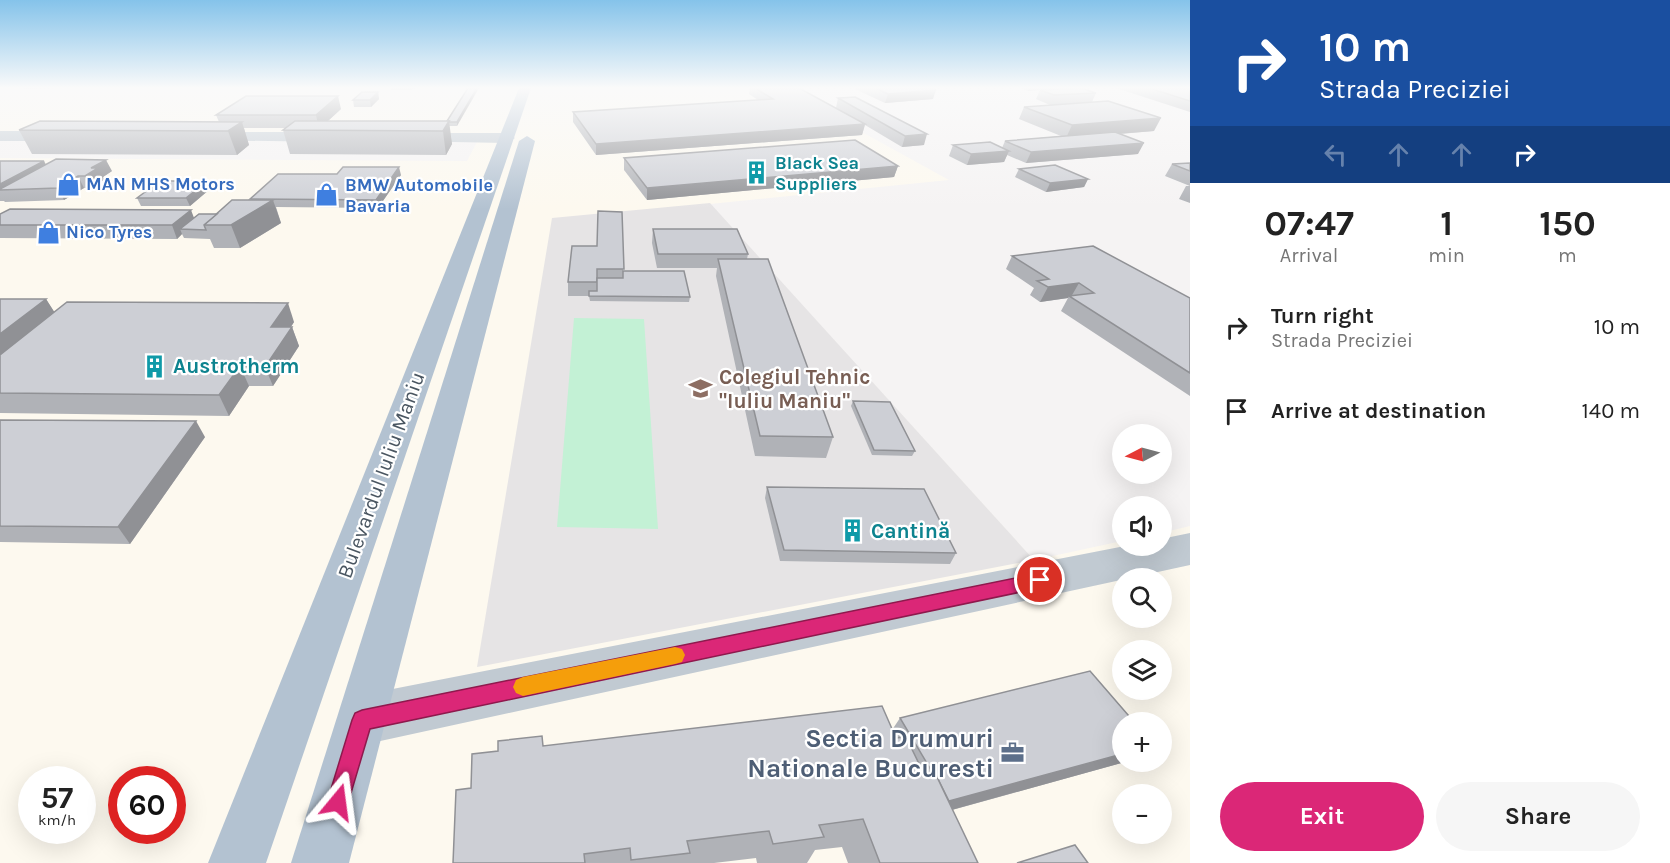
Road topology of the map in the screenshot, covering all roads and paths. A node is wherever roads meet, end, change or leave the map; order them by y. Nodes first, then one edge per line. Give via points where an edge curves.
1 (483, 128) edge
2 (523, 128) edge
3 (524, 128) edge
4 (0, 136) edge
5 (82, 136) dead end
6 (188, 137) dead end
7 (347, 137) edge
8 (387, 138) edge
9 (441, 312) junction
10 (452, 404) junction
11 (1190, 549) edge
12 (362, 720) junction
13 (237, 863) edge
14 (320, 863) edge

1 - 8 street
2 - 9 main road, Bulevardul Iuliu Maniu
3 - 10 main road, Bulevardul Iuliu Maniu
4 - 5 street
6 - 7 street
9 - 10 main road via 446,333 430,383 431,399 436,404
9 - 13 main road, Bulevardul Iuliu Maniu
10 - 12 main road, Bulevardul Iuliu Maniu
11 - 12 street
12 - 14 main road, Bulevardul Iuliu Maniu

